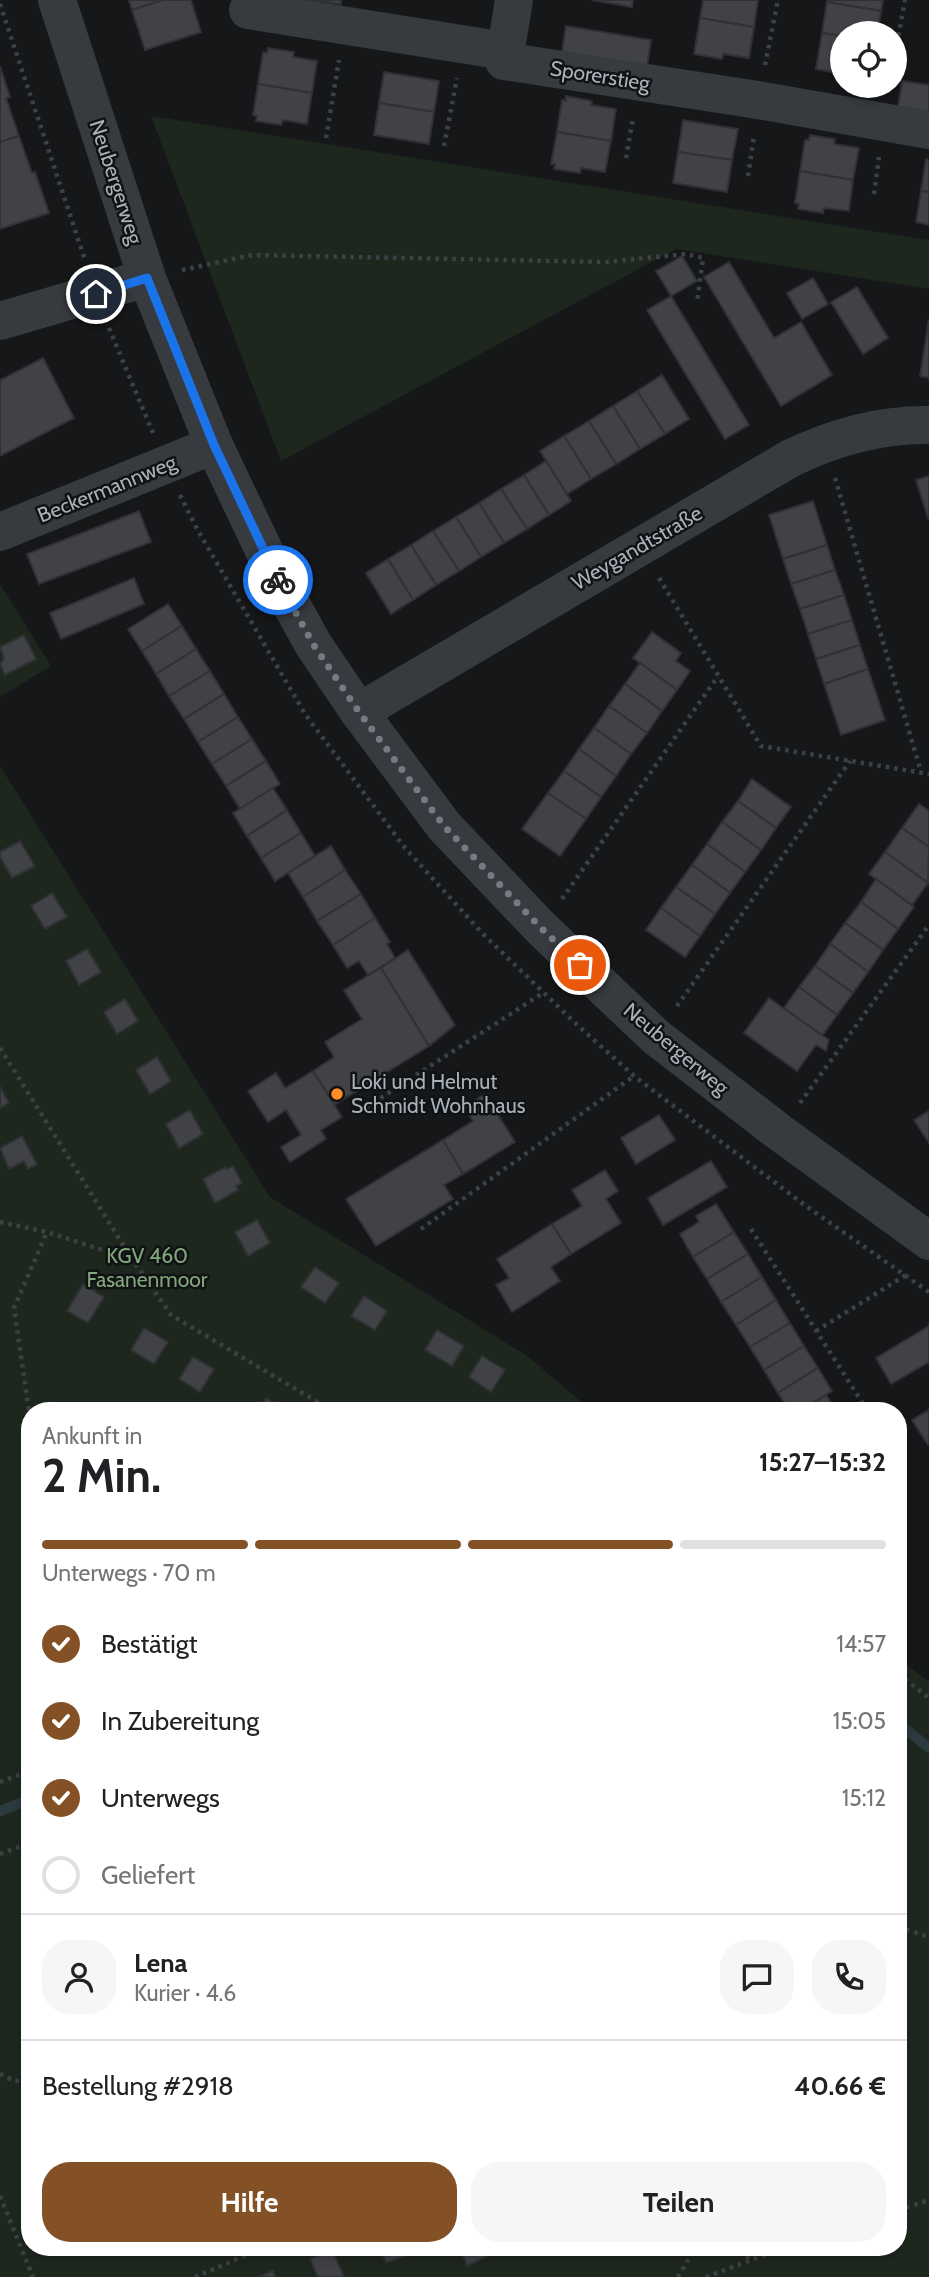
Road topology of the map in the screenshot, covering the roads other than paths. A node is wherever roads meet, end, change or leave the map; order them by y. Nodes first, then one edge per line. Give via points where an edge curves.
1 (57, 0) edge
2 (514, 0) edge
3 (248, 10) dead end
4 (506, 51) junction
5 (929, 130) edge
6 (147, 278) junction
7 (0, 321) edge
8 (929, 425) edge
9 (214, 445) junction
10 (0, 532) edge
11 (359, 712) junction
12 (929, 1241) edge

1 - 6 street, Neubergerweg
2 - 4 street
3 - 4 street
4 - 5 street, Sporerstieg via 504,61
6 - 7 street
6 - 9 street, Neubergerweg
8 - 11 street, Weygandtstraße via 900,425 824,442 791,457
9 - 10 street, Beckermannweg
9 - 11 street, Neubergerweg via 313,644
11 - 12 street, Neubergerweg via 444,826 542,929 656,1037

